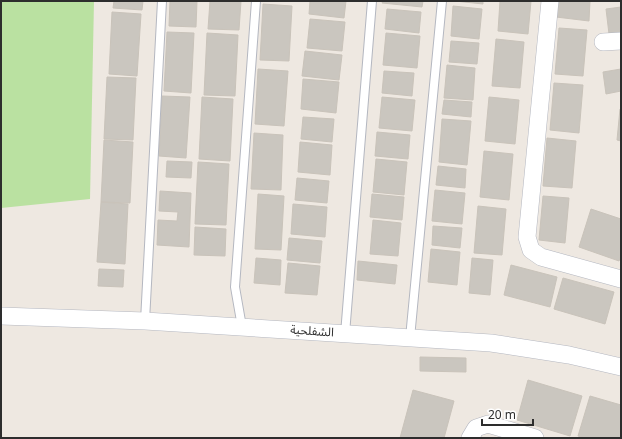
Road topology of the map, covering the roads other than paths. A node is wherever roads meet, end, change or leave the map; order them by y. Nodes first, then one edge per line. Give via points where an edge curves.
1 (162, 1) edge
2 (256, 1) edge
3 (372, 1) edge
4 (442, 1) edge
5 (550, 1) edge
6 (621, 41) edge
7 (603, 42) dead end
8 (621, 279) edge
9 (1, 316) edge
10 (145, 321) junction
11 (242, 327) junction
12 (345, 334) junction
13 (410, 338) junction
14 (621, 367) edge
15 (470, 438) edge
16 (535, 438) edge

1 - 10 lane
2 - 11 lane via 235,287
3 - 12 lane
4 - 13 lane
5 - 8 street via 527,237 531,250 541,257
6 - 7 street
9 - 10 street, الشفلحية
10 - 11 street, الشفلحية
11 - 12 street, الشفلحية
12 - 13 street, الشفلحية
13 - 14 street, الشفلحية via 491,343 569,355
15 - 16 street via 476,428 488,424

